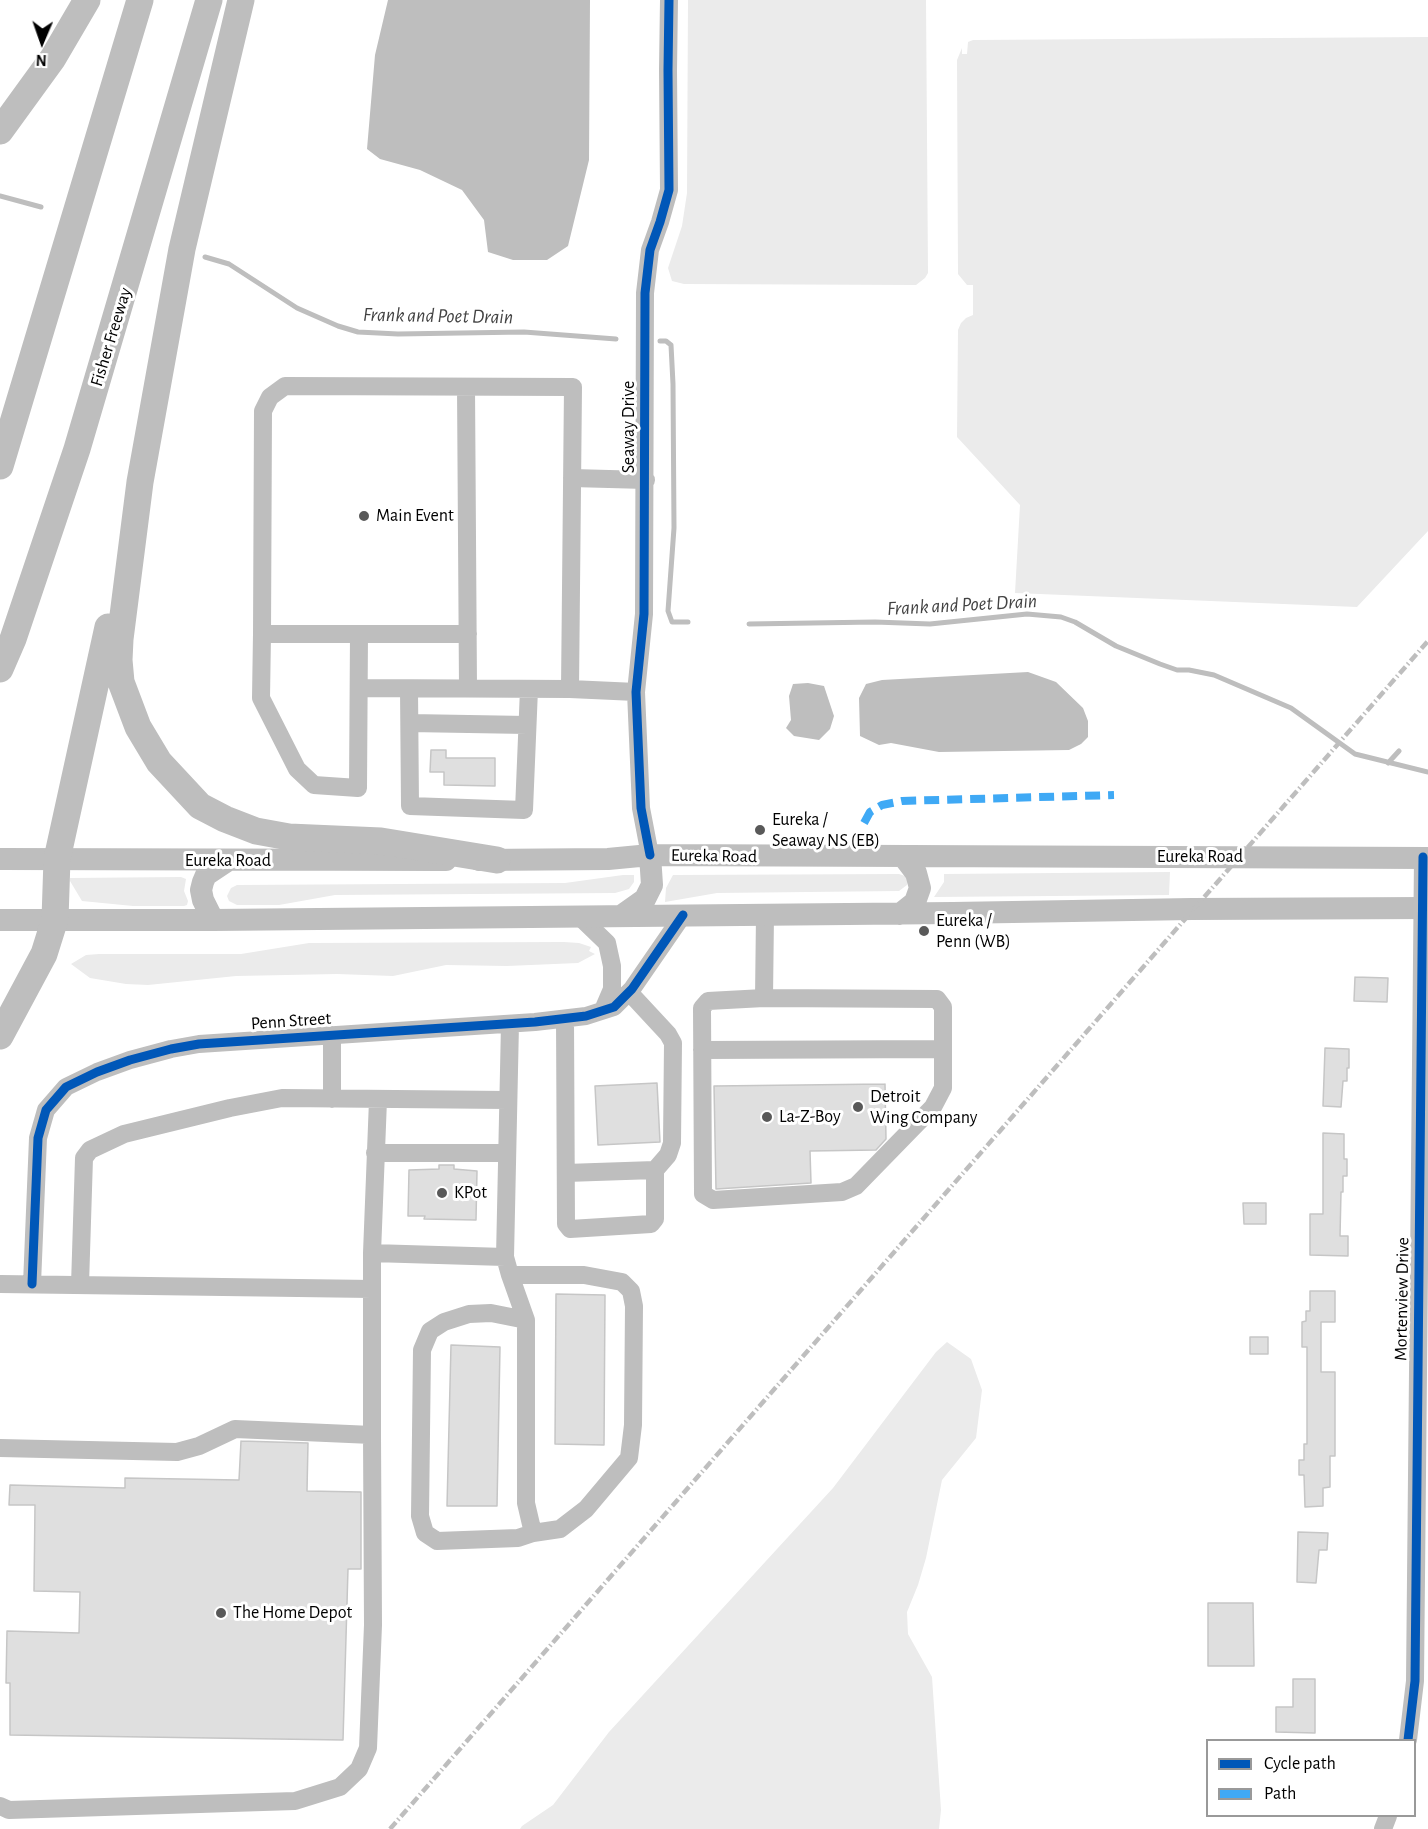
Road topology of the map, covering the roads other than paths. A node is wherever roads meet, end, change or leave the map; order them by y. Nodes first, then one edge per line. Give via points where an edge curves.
1 (87, 0) edge
2 (140, 0) edge
3 (209, 0) edge
4 (241, 0) edge
5 (669, 0) edge
6 (0, 131) edge
7 (466, 387) junction
8 (0, 466) edge
9 (572, 478) junction
10 (646, 480) junction
11 (140, 482) junction
12 (262, 634) junction
13 (359, 634) junction
14 (468, 634) junction
15 (0, 669) edge
16 (359, 688) junction
17 (409, 688) junction
18 (468, 688) junction
19 (529, 689) junction
20 (570, 689) junction
21 (636, 692) junction
22 (410, 723) junction
23 (527, 725) junction
24 (650, 855) junction
25 (903, 856) junction
26 (1426, 858) edge
27 (0, 859) edge
28 (57, 859) junction
29 (497, 860) junction
30 (227, 861) junction
31 (1425, 908) edge
32 (900, 914) junction
33 (683, 915) junction
34 (765, 915) junction
35 (579, 916) junction
36 (621, 916) junction
37 (55, 919) junction
38 (0, 920) edge
39 (213, 920) junction
40 (629, 992) junction
41 (764, 998) junction
42 (603, 1010) junction
43 (565, 1018) junction
44 (510, 1024) junction
45 (332, 1035) junction
46 (0, 1036) edge
47 (943, 1049) junction
48 (702, 1050) junction
49 (332, 1099) junction
50 (378, 1100) junction
51 (508, 1100) junction
52 (375, 1153) junction
53 (507, 1153) junction
54 (655, 1170) junction
55 (566, 1173) junction
56 (372, 1253) junction
57 (505, 1257) junction
58 (510, 1275) junction
59 (0, 1284) edge
60 (32, 1284) junction
61 (80, 1285) junction
62 (372, 1289) junction
63 (526, 1320) junction
64 (372, 1435) junction
65 (0, 1448) edge
66 (533, 1533) junction
67 (1408, 1739) edge
68 (0, 1806) edge

1 - 6 highway
2 - 8 highway
3 - 15 highway, Fisher Freeway via 77,448
4 - 11 highway via 182,249
5 - 10 street, Seaway Drive via 669,189 645,279
7 - 9 street via 573,387
7 - 12 street via 285,386 270,397 263,411
7 - 14 street
9 - 10 street
9 - 20 street
10 - 21 street, Seaway Drive via 644,635
11 - 28 highway
11 - 29 highway via 120,639 121,682 149,748 182,788 200,806 256,831 289,837 381,841
12 - 13 street
12 - 16 street via 261,698 297,769 314,785 358,788
13 - 14 street
13 - 16 street
14 - 18 street
16 - 17 street
17 - 18 street
17 - 22 street
18 - 19 street
19 - 20 street
19 - 23 street
20 - 21 street
21 - 24 street, Seaway Drive via 641,808
22 - 23 street
22 - 23 street via 410,806 524,810
24 - 25 main road, Eureka Road
24 - 29 main road, Eureka Road
24 - 36 main road via 652,885 645,899
25 - 26 main road, Eureka Road
25 - 32 main road via 916,873 920,888 915,902
26 - 31 street, Mortenview Drive
27 - 28 main road, Eureka Road
28 - 30 main road, Eureka Road
28 - 37 highway
29 - 30 main road, Eureka Road
30 - 39 main road via 206,875 201,890
31 - 32 main road
31 - 67 street, Mortenview Drive via 1415,1672
32 - 34 main road
33 - 34 main road
33 - 36 main road
33 - 40 street, Penn Street
34 - 41 street
35 - 36 main road
35 - 39 main road
35 - 42 street via 607,943 612,989
37 - 38 main road
37 - 39 main road
37 - 46 highway via 45,954
40 - 42 street, Penn Street via 614,1007
40 - 54 street via 673,1043 672,1143 668,1155
41 - 47 street via 937,999 943,1006
41 - 48 street via 708,1001 702,1008
42 - 43 street, Penn Street
43 - 44 street, Penn Street
43 - 55 street
44 - 45 street, Penn Street
44 - 51 street
45 - 49 street
45 - 60 street, Penn Street via 171,1048 97,1072 66,1087 46,1110 38,1138
47 - 48 street
47 - 48 street via 943,1088 933,1107 856,1186 842,1192 713,1200 703,1194
49 - 50 street
49 - 61 street via 282,1098 230,1108 124,1134 90,1150 84,1158
50 - 51 street
50 - 52 street
51 - 53 street
52 - 53 street
52 - 56 street
53 - 57 street
54 - 55 street
54 - 55 street via 655,1219 651,1224 570,1229 566,1224
56 - 57 street
56 - 62 street
57 - 58 street
58 - 63 street
58 - 66 street via 585,1275 622,1282 631,1291 634,1306 629,1458 586,1509 560,1529
59 - 60 street
60 - 61 street
61 - 62 street
62 - 64 street
63 - 66 street via 526,1503
63 - 66 street via 491,1313 469,1314 430,1331 422,1350 420,1516 425,1533 437,1541 518,1538
64 - 65 street via 235,1429 177,1452
64 - 68 street via 374,1625 368,1748 359,1769 340,1788 295,1801 9,1810

